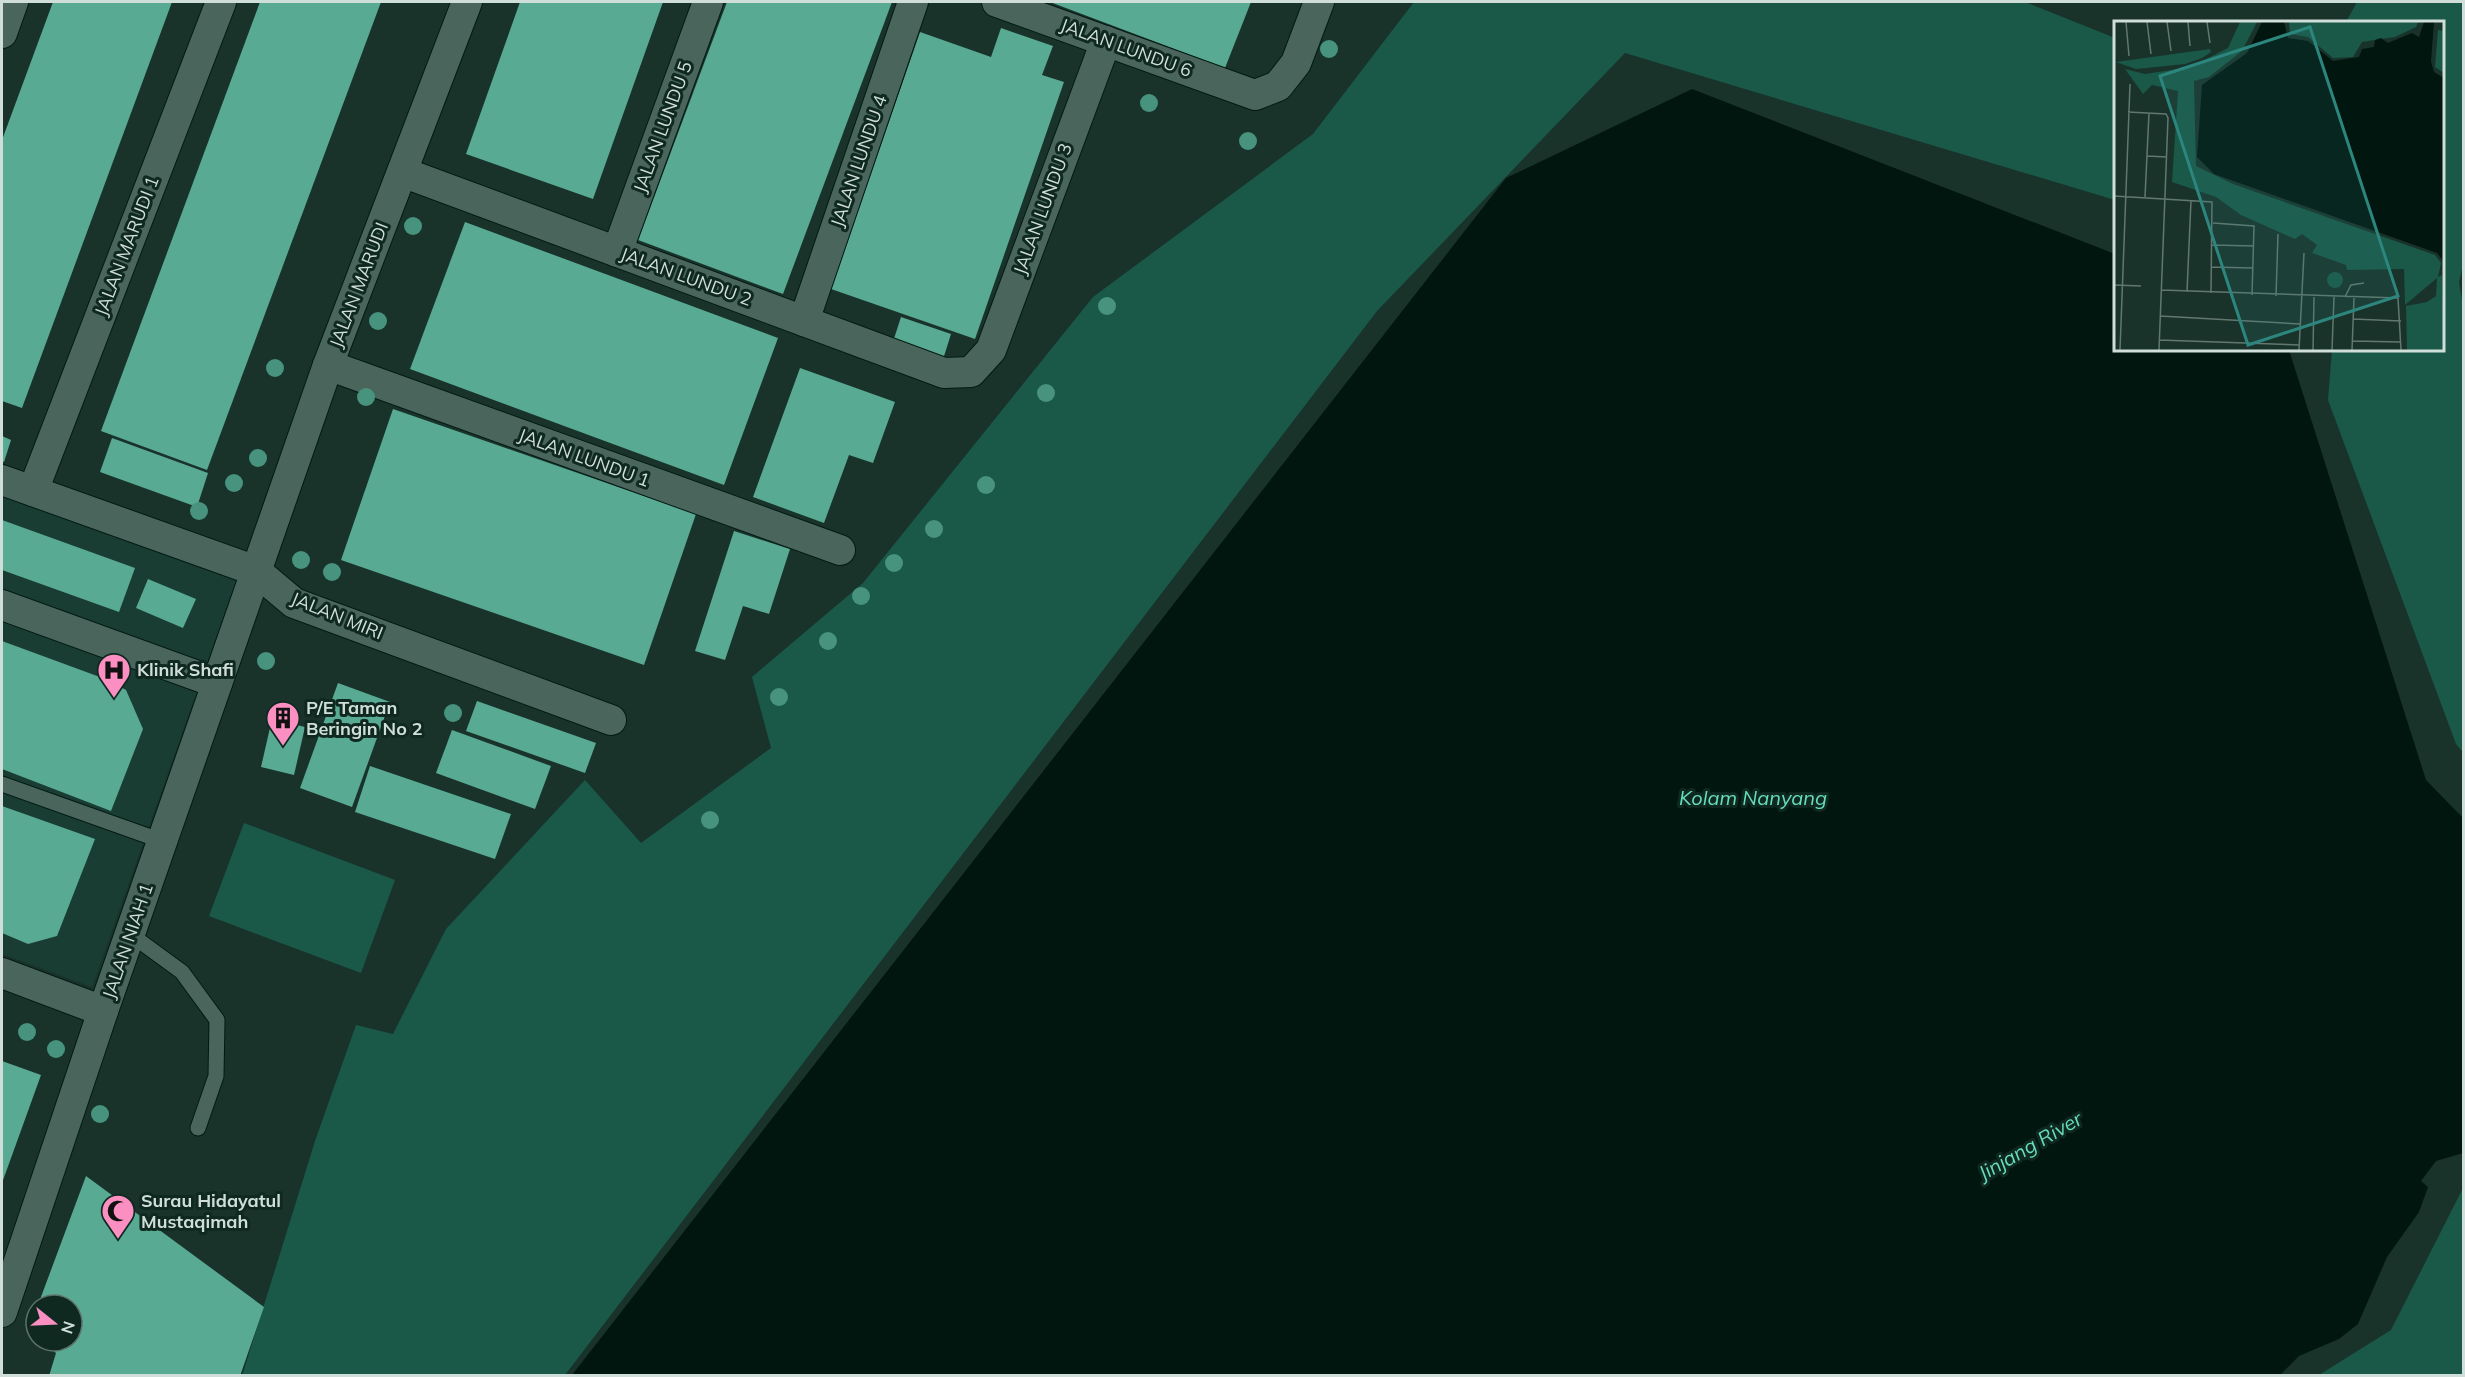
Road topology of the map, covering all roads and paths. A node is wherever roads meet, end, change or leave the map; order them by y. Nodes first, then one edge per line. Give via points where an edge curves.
1 (13, 2) edge
2 (221, 2) edge
3 (466, 2) edge
4 (708, 2) edge
5 (913, 2) edge
6 (997, 2) edge
7 (1319, 2) edge
8 (2, 31) edge
9 (1106, 41) junction
10 (402, 172) junction
11 (617, 252) junction
12 (804, 321) junction
13 (328, 365) junction
14 (971, 372) joint
15 (2, 480) edge
16 (33, 491) junction
17 (840, 550) dead end
18 (256, 571) junction
19 (2, 604) edge
20 (217, 683) junction
21 (610, 720) dead end
22 (2, 784) edge
23 (162, 841) junction
24 (130, 934) junction
25 (2, 973) edge
26 (103, 1011) junction
27 (198, 1128) dead end
28 (2, 1312) edge

1 - 8 street
2 - 16 street, JALAN MARUDI 1
3 - 10 street, JALAN MARUDI
4 - 11 street, JALAN LUNDU 5
5 - 12 street, JALAN LUNDU 4
6 - 9 street, JALAN LUNDU 6
7 - 9 street, JALAN LUNDU 6 via 1296,63 1278,87 1255,95
9 - 14 street, JALAN LUNDU 3 via 991,350
10 - 11 street, JALAN LUNDU 2
10 - 13 street, JALAN MARUDI
11 - 12 street, JALAN LUNDU 2
12 - 14 street, JALAN LUNDU 2 via 944,373
13 - 17 street, JALAN LUNDU 1
13 - 18 street, JALAN MARUDI
15 - 16 street, JALAN MIRI
16 - 18 street, JALAN MIRI
18 - 20 street, JALAN NIAH 1
18 - 21 street, JALAN MIRI via 294,603
19 - 20 street
20 - 23 street, JALAN NIAH 1
22 - 23 lane
23 - 24 street, JALAN NIAH 1
24 - 26 street, JALAN NIAH 1
24 - 27 lane via 182,972 217,1020 216,1076
25 - 26 street
26 - 28 street, JALAN NIAH 1

